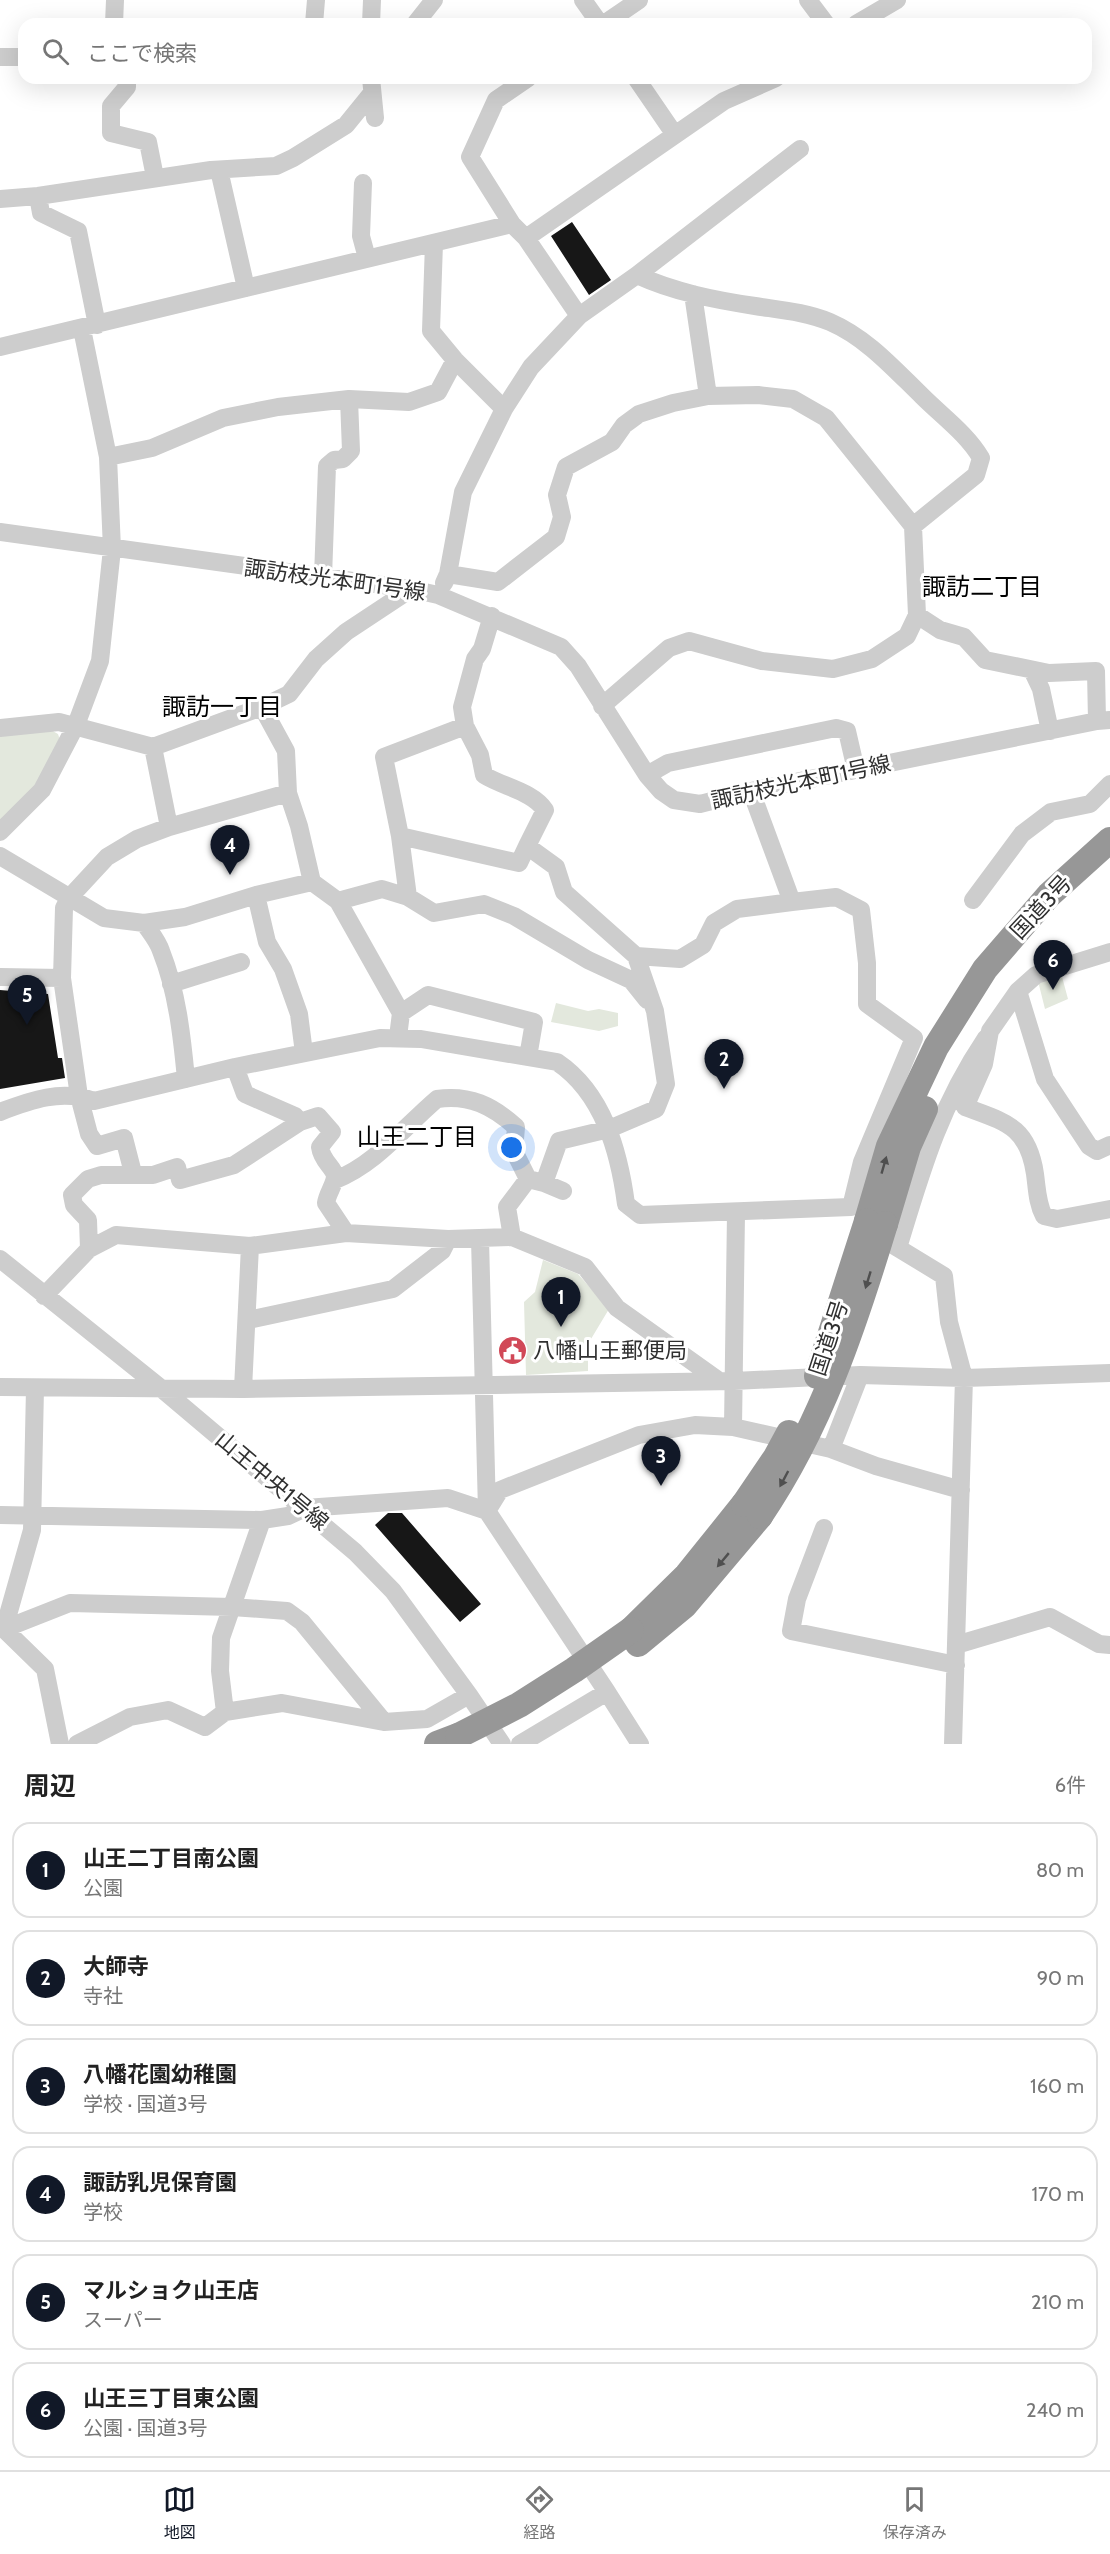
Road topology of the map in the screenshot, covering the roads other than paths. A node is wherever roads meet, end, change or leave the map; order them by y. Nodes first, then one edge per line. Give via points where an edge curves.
1 (115, 0) edge
2 (316, 0) edge
3 (372, 0) edge
4 (434, 0) edge
5 (583, 0) edge
6 (639, 0) edge
7 (808, 0) edge
8 (897, 0) edge
9 (114, 18) edge
10 (314, 18) edge
11 (371, 18) edge
12 (420, 18) edge
13 (596, 18) edge
14 (613, 18) edge
15 (822, 18) edge
16 (866, 18) edge
17 (0, 57) edge
18 (18, 57) edge
19 (127, 84) edge
20 (519, 84) edge
21 (640, 84) edge
22 (762, 84) edge
23 (372, 86) edge
24 (375, 118) dead end
25 (675, 135) junction
26 (800, 149) dead end
27 (219, 170) junction
28 (155, 177) junction
29 (363, 183) dead end
30 (38, 196) junction
31 (0, 199) edge
32 (512, 224) junction
33 (526, 238) junction
34 (434, 243) junction
35 (367, 258) junction
36 (637, 275) junction
37 (246, 288) junction
38 (693, 294) junction
39 (579, 316) junction
40 (89, 327) junction
41 (0, 347) edge
42 (455, 360) junction
43 (708, 396) junction
44 (349, 399) junction
45 (504, 409) junction
46 (108, 457) junction
47 (913, 526) junction
48 (0, 532) edge
49 (112, 549) junction
50 (448, 574) junction
51 (323, 577) junction
52 (411, 588) junction
53 (438, 595) junction
54 (917, 615) junction
55 (492, 616) junction
56 (1032, 670) junction
57 (1103, 672) edge
58 (602, 706) junction
59 (262, 707) junction
60 (1103, 721) edge
61 (76, 725) junction
62 (465, 726) junction
63 (0, 728) edge
64 (1050, 731) junction
65 (153, 747) junction
66 (856, 770) junction
67 (646, 775) junction
68 (1110, 784) edge
69 (751, 791) junction
70 (288, 794) junction
71 (169, 827) junction
72 (0, 832) edge
73 (400, 836) junction
74 (1110, 840) edge
75 (527, 846) junction
76 (0, 856) edge
77 (1110, 861) edge
78 (312, 882) junction
79 (256, 895) junction
80 (69, 897) junction
81 (408, 897) junction
82 (973, 900) dead end
83 (338, 901) junction
84 (792, 902) junction
85 (144, 923) junction
86 (1110, 952) edge
87 (636, 956) junction
88 (241, 962) dead end
89 (0, 977) edge
90 (62, 978) junction
91 (171, 984) junction
92 (1018, 991) junction
93 (655, 1011) junction
94 (401, 1013) junction
95 (990, 1031) junction
96 (398, 1037) junction
97 (304, 1053) junction
98 (528, 1057) junction
99 (236, 1067) junction
100 (186, 1079) junction
101 (79, 1096) junction
102 (0, 1112) edge
103 (300, 1122) junction
104 (609, 1129) junction
105 (1110, 1145) edge
106 (133, 1173) junction
107 (335, 1180) junction
108 (536, 1181) junction
109 (562, 1191) dead end
110 (1110, 1209) edge
111 (736, 1213) junction
112 (868, 1218) junction
113 (346, 1233) junction
114 (512, 1237) junction
115 (448, 1239) junction
116 (480, 1239) junction
117 (250, 1246) junction
118 (898, 1248) junction
119 (89, 1249) junction
120 (0, 1259) edge
121 (44, 1296) junction
122 (248, 1320) junction
123 (1110, 1373) edge
124 (860, 1375) junction
125 (964, 1378) junction
126 (726, 1381) junction
127 (484, 1385) junction
128 (0, 1387) edge
129 (35, 1388) junction
130 (162, 1389) junction
131 (243, 1389) junction
132 (733, 1426) junction
133 (831, 1449) junction
134 (961, 1490) junction
135 (305, 1508) junction
136 (487, 1511) junction
137 (0, 1515) edge
138 (33, 1516) junction
139 (262, 1520) junction
140 (825, 1528) dead end
141 (232, 1607) junction
142 (2, 1628) edge
143 (956, 1645) junction
144 (1110, 1645) edge
145 (956, 1665) junction
146 (607, 1692) junction
147 (469, 1695) junction
148 (225, 1712) junction
149 (384, 1722) junction
150 (458, 1741) edge
151 (60, 1744) edge
152 (77, 1744) edge
153 (502, 1744) edge
154 (520, 1744) edge
155 (640, 1744) edge
156 (953, 1744) edge

1 - 9 street
2 - 10 street
3 - 11 street
4 - 12 street
5 - 13 street
6 - 14 street
7 - 15 street
8 - 16 street
17 - 18 street
19 - 28 street via 111,106 111,133 148,142
20 - 32 street via 496,100 470,157
21 - 25 street
22 - 25 street via 724,101
23 - 24 street
23 - 27 street via 346,124 293,158 276,166
25 - 33 street
26 - 36 street
27 - 28 street
27 - 37 street
28 - 30 street
29 - 35 street via 361,236
30 - 31 street
30 - 40 street via 41,213 78,231
32 - 33 street
32 - 34 street
33 - 39 street
34 - 35 street
34 - 42 street via 431,331
35 - 37 street
36 - 38 street via 664,288
36 - 39 street
37 - 40 street
38 - 43 street
38 - 47 street via 797,311 831,322 869,345 971,440 981,458 976,475
39 - 45 street via 531,367
40 - 41 street
40 - 46 street
42 - 44 street via 438,392 409,402
42 - 45 street
43 - 47 street via 793,399 825,418
43 - 50 street via 673,402 639,414 612,442 566,467 557,495 562,517 558,539 498,582
44 - 46 street via 278,406 223,418 152,448
44 - 51 street via 351,450 343,459 327,466
45 - 50 street via 463,492
46 - 49 street
47 - 54 street
48 - 49 street, 諏訪枝光本町1号線
49 - 51 street, 諏訪枝光本町1号線
49 - 61 street via 100,661
50 - 53 street
51 - 52 street, 諏訪枝光本町1号線
52 - 53 street, 諏訪枝光本町1号線
52 - 59 street via 346,632 316,659 289,694
53 - 55 street, 諏訪枝光本町1号線
54 - 56 street via 940,630 964,637 985,660
54 - 58 street via 908,636 872,659 833,669 762,661 689,641 669,648
55 - 58 street, 諏訪枝光本町1号線 via 561,647 578,666
55 - 62 street via 462,707
56 - 57 street
56 - 64 street via 1041,689
57 - 60 street
58 - 67 street, 諏訪枝光本町1号線
59 - 65 street
59 - 70 street via 286,751
60 - 64 street, 諏訪枝光本町1号線
61 - 63 street via 59,722
61 - 65 street
61 - 72 street via 42,790
62 - 73 street via 384,757
62 - 75 street via 480,754 484,775 538,800 545,810
64 - 66 street, 諏訪枝光本町1号線
65 - 71 street
66 - 67 street via 847,731 836,728 668,763
66 - 69 street, 諏訪枝光本町1号線
67 - 69 street, 諏訪枝光本町1号線 via 675,800 700,804
68 - 82 street via 1090,804 1051,812 1022,834
69 - 84 street
70 - 71 street
70 - 78 street
71 - 80 street via 137,839 107,857
73 - 75 street via 519,863
73 - 81 street
112 -> 74 highway, 国道3号 via 898,1126 936,1047 985,969 1049,894
75 - 87 street via 556,867 564,892
76 - 80 street
77 - 112 highway, 国道3号 via 1060,907 1001,976 950,1055 908,1148
78 - 79 street
78 - 83 street
79 - 85 street via 185,917
79 - 97 street via 267,942 283,969 299,1014
80 - 85 street via 105,918
80 - 90 street via 64,908
81 - 83 street via 382,889
81 - 93 street via 434,913 484,904 514,915 588,960 631,980
83 - 94 street
84 - 87 street via 737,909 714,922 703,945 681,959
84 - 112 street via 836,897 861,910 867,1004 914,1038 862,1162
85 - 91 street via 161,949
86 - 92 street via 1036,975
87 - 93 street
88 - 91 street
89 - 90 street
90 - 101 street
91 - 100 street via 181,1025
92 - 95 street
92 - 105 street via 1045,1079 1089,1146 1097,1151
93 - 104 street via 666,1084 656,1109
94 - 96 street
94 - 98 street via 428,995 534,1022
95 - 110 street via 984,1064 965,1107 1004,1122 1021,1134 1044,1216 1057,1219
95 - 118 street via 942,1114
96 - 97 street
96 - 98 street
97 - 99 street
98 - 104 street via 556,1062 574,1073
99 - 100 street
99 - 103 street via 245,1094 295,1116
100 - 101 street via 94,1101
101 - 102 street via 52,1095
101 - 106 street via 89,1134 97,1146 124,1138
103 - 106 street via 234,1165 200,1176 180,1180 177,1167 153,1175
103 - 107 street via 318,1116 332,1132 320,1147 321,1158 334,1172
104 - 108 street via 559,1141
104 - 111 street via 621,1167 626,1204 640,1215
106 - 119 street via 88,1179 72,1195 74,1205 88,1220
107 - 108 street via 370,1159 437,1099 450,1097 497,1110 516,1127 514,1151
107 - 113 street via 327,1192 326,1203
108 - 109 street
108 - 114 street via 507,1207
111 - 112 street
111 - 126 street
112 - 118 street via 851,1218
112 - 150 highway, 国道3号, bridge via 814,1386 752,1510 684,1606 634,1637 585,1683 528,1720
113 - 115 street
113 - 117 street
114 - 116 street
114 - 126 street via 585,1267 616,1308
115 - 116 street
115 - 122 street via 442,1251 393,1288
116 - 127 street
117 - 119 street via 116,1235
117 - 122 street
118 - 125 street via 944,1276 949,1322
119 - 121 street
120 - 121 street, 山王中央1号線
121 - 130 street, 山王中央1号線
122 - 131 street
123 - 125 street
124 - 125 street
124 - 126 street
124 - 133 street
125 - 134 street
126 - 127 street
126 - 132 street
127 - 131 street
127 - 136 street
128 - 129 street
129 - 130 street
129 - 138 street
130 - 131 street
130 - 135 street, 山王中央1号線
132 - 133 street
132 - 136 street via 695,1425 639,1435 500,1490
133 - 134 street via 852,1463
134 - 143 street
135 - 136 street via 448,1498
135 - 139 street via 288,1516
135 - 147 street, 山王中央1号線 via 393,1591
136 - 146 street
137 - 138 street
138 - 139 street
138 - 142 street
139 - 141 street
140 - 145 street via 797,1599 791,1631
141 - 142 street via 70,1603
141 - 148 street via 221,1638 219,1671
141 - 149 street via 287,1611 302,1622
142 - 151 street via 45,1669
143 - 144 street via 1050,1617 1098,1644
143 - 145 street
145 - 156 street
146 - 154 street
146 - 155 street
147 - 149 street via 427,1719
147 - 153 street, 山王中央1号線
148 - 149 street via 282,1703
148 - 152 street via 205,1727 168,1710 130,1717

